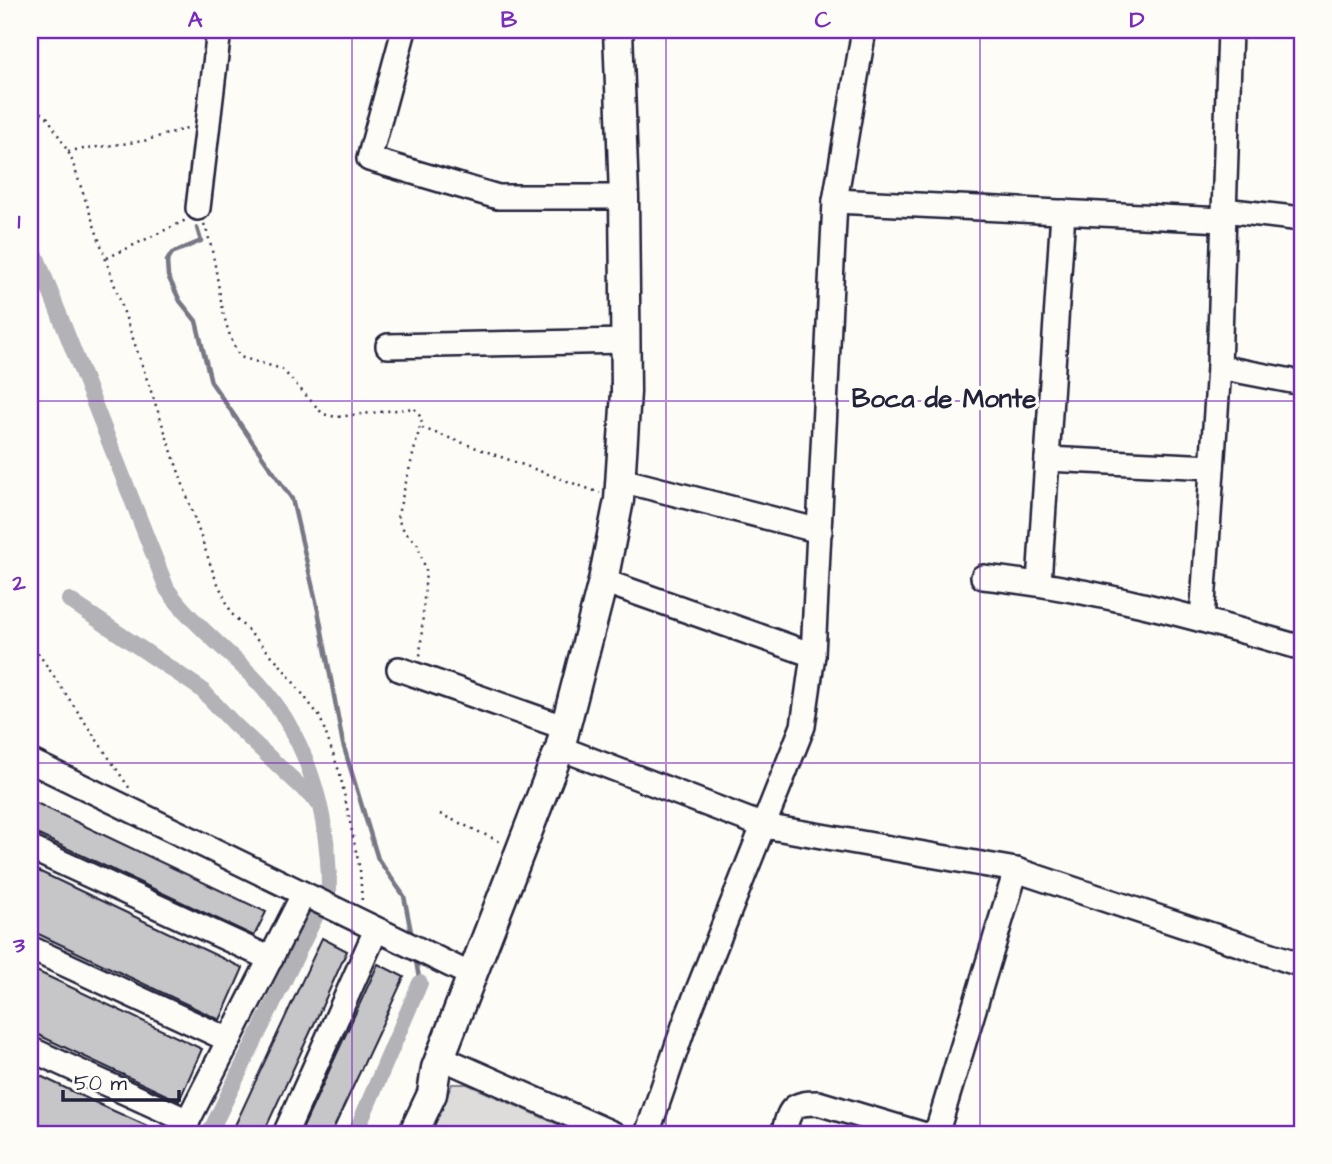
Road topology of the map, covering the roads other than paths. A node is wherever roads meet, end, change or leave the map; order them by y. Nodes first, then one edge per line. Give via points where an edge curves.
1 (219, 30) edge
2 (404, 30) edge
3 (618, 30) edge
4 (864, 30) edge
5 (1230, 30) edge
6 (624, 197) junction
7 (835, 201) junction
8 (198, 208) road end
9 (1062, 212) junction
10 (1223, 215) junction
11 (1302, 219) edge
12 (625, 341) junction
13 (388, 346) dead end
14 (1219, 367) junction
15 (1302, 383) edge
16 (1047, 459) junction
17 (1212, 467) junction
18 (620, 490) junction
19 (820, 531) junction
20 (984, 577) dead end
21 (603, 581) junction
22 (1039, 583) junction
23 (1202, 619) junction
24 (1302, 648) edge
25 (813, 655) junction
26 (409, 673) road end
27 (563, 738) junction
28 (30, 761) edge
29 (764, 827) junction
30 (30, 848) edge
31 (1016, 870) junction
32 (304, 895) junction
33 (364, 924) junction
34 (30, 948) edge
35 (271, 959) junction
36 (1302, 965) edge
37 (461, 970) junction
38 (229, 1040) junction
39 (30, 1049) edge
40 (438, 1063) junction
41 (185, 1128) edge
42 (285, 1134) edge
43 (397, 1134) edge
44 (413, 1134) edge
45 (614, 1134) edge
46 (647, 1134) edge
47 (782, 1134) edge
48 (922, 1134) edge
49 (929, 1134) edge

1 - 8 street
2 - 6 street via 369,159 498,197
3 - 6 main road
4 - 7 street
5 - 10 street
6 - 12 main road
7 - 9 street
7 - 19 street
9 - 10 street
9 - 16 street
10 - 11 street
10 - 14 street
12 - 13 street
12 - 18 main road
14 - 15 street
14 - 17 street
16 - 17 street
16 - 22 street
17 - 23 street
18 - 19 street
18 - 21 main road
19 - 25 street
20 - 22 street
21 - 25 street
21 - 27 main road
22 - 23 street
23 - 24 street
25 - 29 street via 803,726
26 - 27 street
27 - 29 street
27 - 37 main road via 520,850
28 - 32 street
29 - 31 street
29 - 46 street via 686,1020
30 - 35 street
31 - 36 street
31 - 49 street via 939,1125
32 - 33 street
32 - 35 street
33 - 37 street
33 - 42 street
34 - 38 street
35 - 38 street
37 - 40 main road
38 - 41 street
39 - 41 street
40 - 43 main road via 418,1090
40 - 44 main road via 432,1094
40 - 45 street
47 - 48 street via 789,1111 800,1103 818,1103

